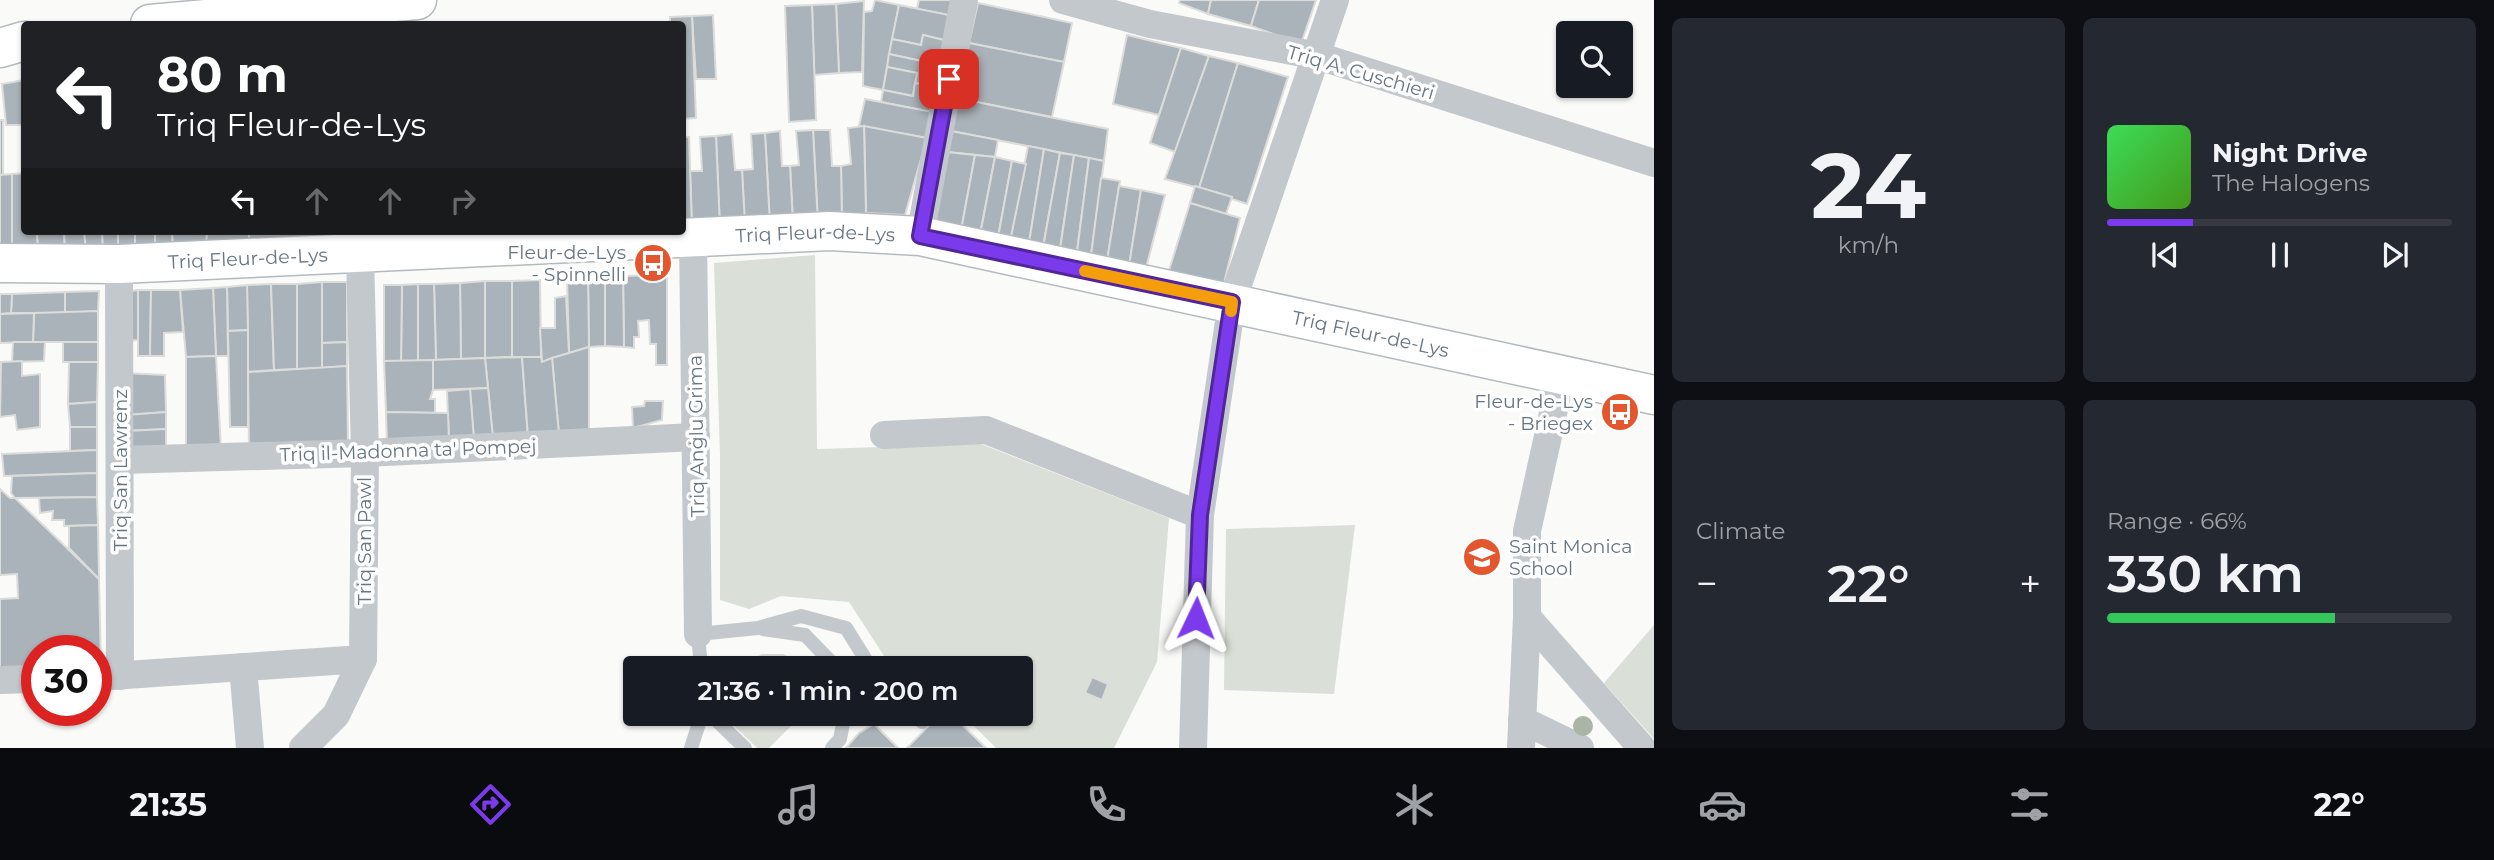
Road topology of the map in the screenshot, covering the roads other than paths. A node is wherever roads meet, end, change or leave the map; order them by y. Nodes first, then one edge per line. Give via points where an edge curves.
1 (416, 0) edge
2 (964, 0) edge
3 (1063, 0) edge
4 (1335, 0) edge
5 (183, 21) edge
6 (21, 42) edge
7 (0, 48) edge
8 (1318, 56) junction
9 (1654, 163) edge
10 (920, 236) junction
11 (693, 238) junction
12 (360, 255) junction
13 (0, 263) edge
14 (119, 264) junction
15 (1232, 302) junction
16 (1562, 373) junction
17 (1654, 395) edge
18 (884, 435) dead end
19 (696, 437) junction
20 (365, 453) junction
21 (120, 460) junction
22 (1200, 515) junction
23 (1527, 617) junction
24 (758, 628) junction
25 (110, 635) edge
26 (698, 635) junction
27 (700, 656) edge
28 (825, 656) edge
29 (864, 656) edge
30 (363, 659) junction
31 (243, 667) junction
32 (112, 676) edge
33 (21, 679) edge
34 (0, 680) edge
35 (698, 726) edge
36 (722, 726) edge
37 (842, 726) edge
38 (1521, 734) edge
39 (250, 748) edge
40 (303, 748) edge
41 (691, 748) edge
42 (745, 748) edge
43 (832, 748) edge
44 (1193, 748) edge
45 (1580, 748) edge
46 (1642, 748) edge

1 - 5 main road
2 - 10 street
3 - 8 street, Triq A. Cuschieri via 1150,24
4 - 8 street
6 - 7 main road
8 - 9 street, Triq A. Cuschieri
8 - 15 street
10 - 11 main road, Triq Fleur-de-Lys via 830,231
10 - 15 main road, Triq Fleur-de-Lys
11 - 12 main road, Triq Fleur-de-Lys
11 - 19 street, Triq Anġlu Grima
12 - 14 main road, Triq Fleur-de-Lys
12 - 20 street, Triq San Pawl
13 - 14 main road, Triq Fleur-de-Lys
14 - 21 street, Triq San Lawrenz
15 - 16 main road, Triq Fleur-de-Lys
15 - 22 street
16 - 17 main road, Triq Fleur-de-Lys
16 - 23 street via 1527,530
18 - 22 street via 986,430
19 - 20 street, Triq il-Madonna ta' Pompej
19 - 26 street, Triq Anġlu Grima
20 - 21 street, Triq il-Madonna ta' Pompej
20 - 30 street, Triq San Pawl
21 - 25 street, Triq San Lawrenz
22 - 44 street
23 - 38 street
23 - 46 street
24 - 26 lane
24 - 28 lane via 805,635
24 - 29 lane via 801,616 846,628
26 - 27 lane
30 - 31 street
30 - 40 street via 336,715
31 - 32 street
31 - 39 street
33 - 34 street
35 - 41 lane
36 - 42 lane
37 - 43 lane
38 - 45 street

